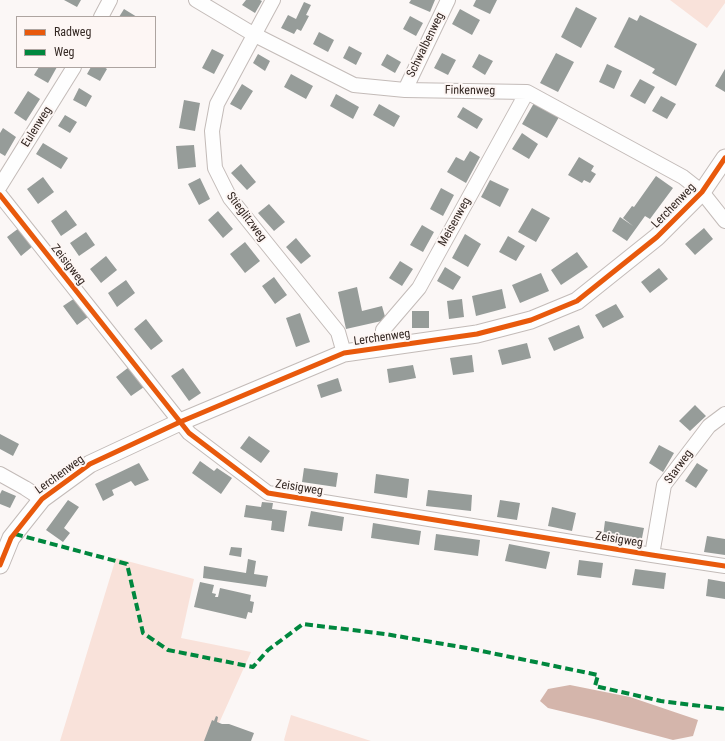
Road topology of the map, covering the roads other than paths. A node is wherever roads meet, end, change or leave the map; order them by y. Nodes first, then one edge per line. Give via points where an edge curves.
1 (110, 0) edge
2 (196, 0) edge
3 (272, 0) edge
4 (448, 0) edge
5 (102, 16) edge
6 (253, 34) junction
7 (73, 68) edge
8 (405, 90) junction
9 (527, 92) junction
10 (725, 158) edge
11 (0, 186) edge
12 (702, 192) junction
13 (0, 195) edge
14 (725, 221) edge
15 (382, 348) junction
16 (344, 353) junction
17 (725, 414) edge
18 (180, 422) junction
19 (0, 474) edge
20 (42, 499) junction
21 (652, 556) junction
22 (0, 565) edge
23 (725, 566) edge

1 - 5 street
2 - 6 street, Finkenweg
3 - 6 street, Stieglitzweg
4 - 8 street, Schwalbenweg
6 - 8 street, Finkenweg via 354,85
6 - 16 street, Stieglitzweg via 217,104 212,131 215,168 230,198 338,332
7 - 11 street, Eulenweg
8 - 9 street, Finkenweg
9 - 12 street, Finkenweg via 683,177
9 - 15 street, Meisenweg via 419,288 384,330
10 - 12 street, Lerchenweg
12 - 14 street, Finkenweg
12 - 15 street, Lerchenweg via 657,237 577,301 531,320 477,334
13 - 18 street, Zeisigweg
15 - 16 street, Lerchenweg
16 - 18 street, Lerchenweg
17 - 21 street, Starweg via 709,426 664,485
18 - 20 street, Lerchenweg via 90,464
18 - 21 street, Zeisigweg via 189,433 268,493
19 - 20 street
20 - 22 street, Lerchenweg via 11,538
21 - 23 street, Zeisigweg

